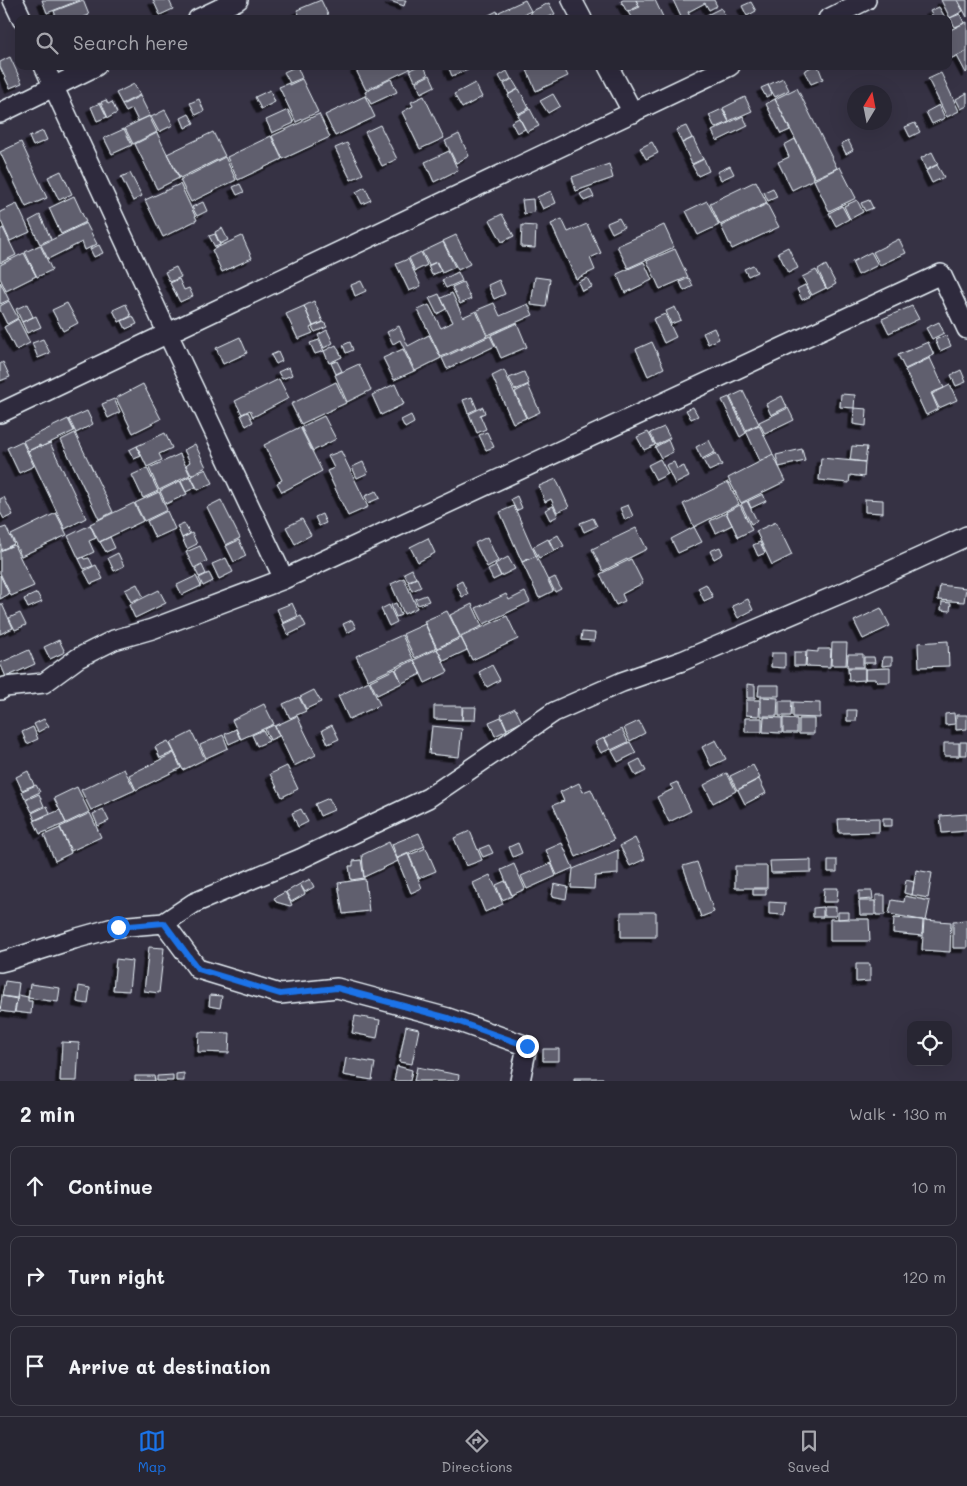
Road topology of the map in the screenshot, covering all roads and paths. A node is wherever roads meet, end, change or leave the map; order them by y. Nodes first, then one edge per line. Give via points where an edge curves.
1 (13, 0) edge
2 (238, 0) edge
3 (572, 0) edge
4 (866, 0) edge
5 (20, 15) edge
6 (206, 15) edge
7 (580, 15) edge
8 (836, 15) edge
9 (46, 70) edge
10 (87, 70) edge
11 (610, 70) edge
12 (722, 70) edge
13 (53, 86) junction
14 (0, 113) edge
15 (633, 113) junction
16 (967, 329) edge
17 (167, 332) junction
18 (0, 413) edge
19 (967, 536) edge
20 (284, 578) junction
21 (0, 690) edge
22 (164, 923) junction
23 (0, 962) edge
24 (520, 1081) edge

1 - 5 street
2 - 6 street
3 - 7 street
4 - 8 street
9 - 13 street
10 - 13 street
11 - 15 street
12 - 15 street
13 - 14 street
13 - 17 street
15 - 17 street
16 - 20 street via 941,274
17 - 18 street
17 - 20 street
19 - 22 street via 709,650 622,682 554,712 428,798 300,859 194,903
20 - 21 street via 152,629 114,640 78,658 44,683
22 - 23 street via 118,927
22 - 24 street via 198,969 280,994 337,988 448,1018 527,1046

